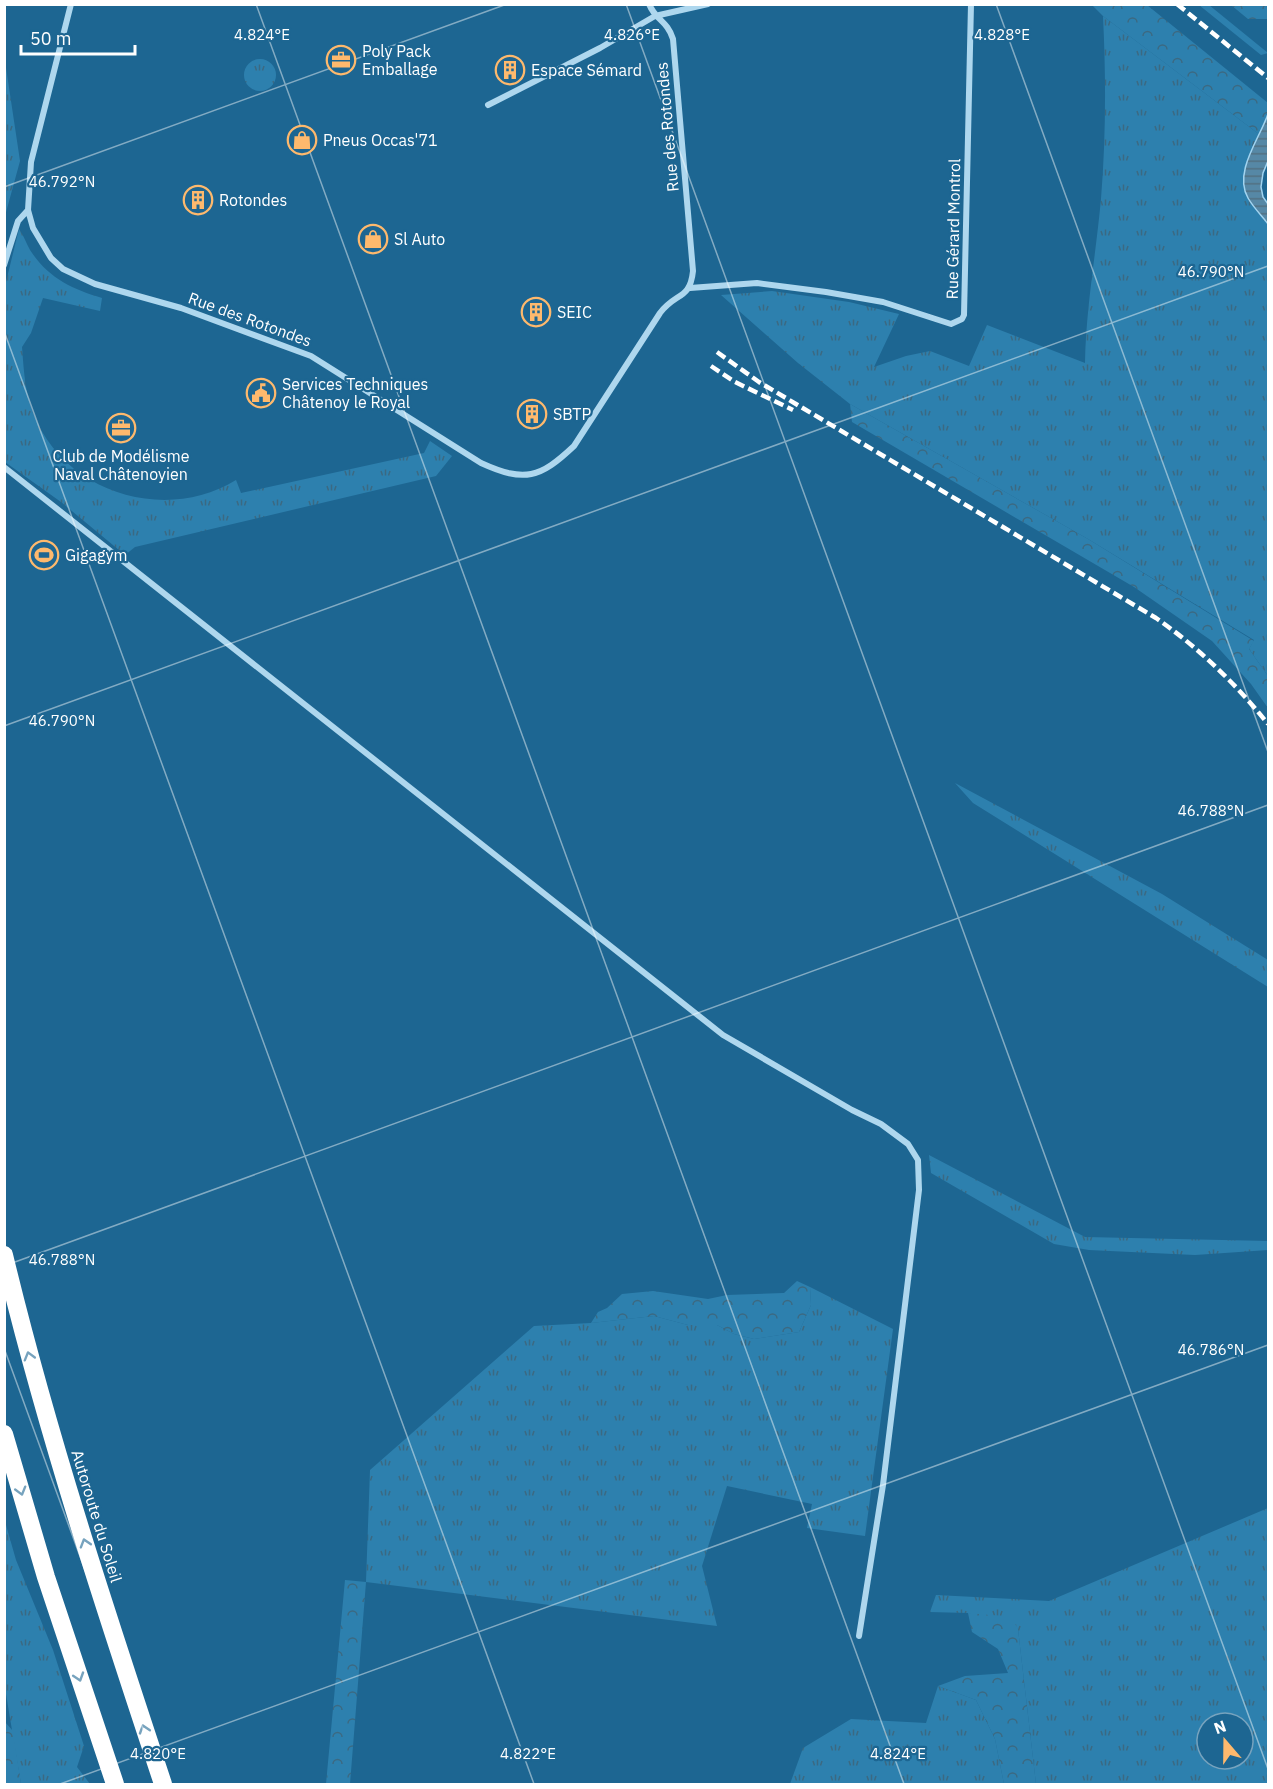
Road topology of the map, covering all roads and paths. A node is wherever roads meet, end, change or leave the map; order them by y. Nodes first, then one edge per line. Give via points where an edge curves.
1 (70, 4) edge
2 (648, 4) edge
3 (708, 4) edge
4 (971, 4) edge
5 (655, 16) junction
6 (488, 105) dead end
7 (28, 210) junction
8 (4, 265) edge
9 (690, 288) junction
10 (4, 467) edge
11 (4, 1255) edge
12 (4, 1434) edge
13 (859, 1636) dead end
14 (115, 1785) edge
15 (163, 1785) edge

1 - 7 street, Rue des Rotondes via 31,162
2 - 5 street, Rue des Rotondes
3 - 5 street
4 - 9 street, Rue Gérard Montrol via 962,319 951,324 884,302 757,283
5 - 6 street
5 - 9 street, Rue des Rotondes via 668,25 673,39 693,271
7 - 8 street via 18,221
7 - 9 street, Rue des Rotondes via 43,245 63,269 95,284 181,308 311,356 457,450 505,474 535,475 574,446 665,306
10 - 13 street via 723,1035 881,1124 908,1144 918,1160 919,1190 883,1485
15 -> 11 highway, Autoroute du Soleil via 61,1466
12 -> 14 highway via 46,1577

